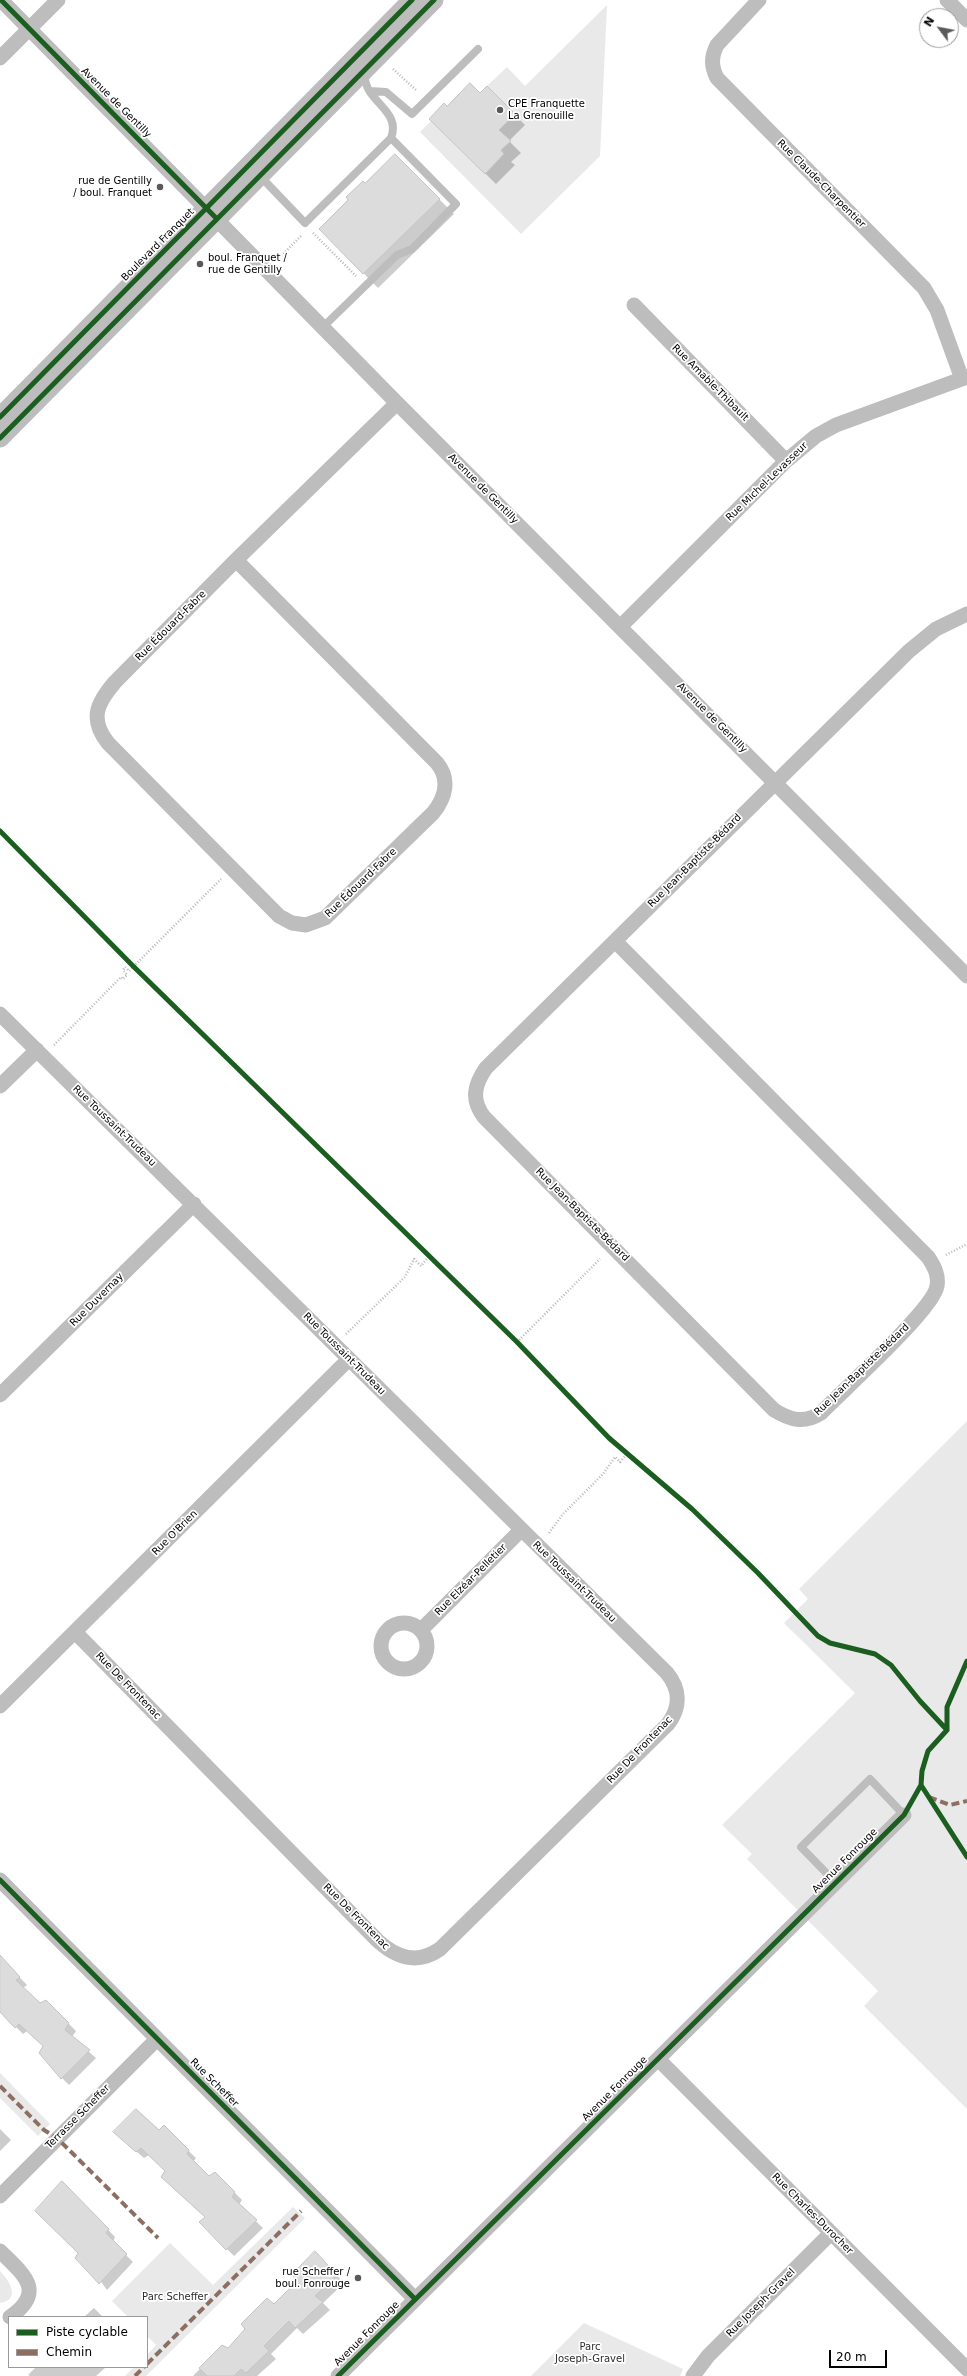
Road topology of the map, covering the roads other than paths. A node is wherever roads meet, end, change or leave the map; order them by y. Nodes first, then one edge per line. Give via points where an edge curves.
1 (1, 0) edge
2 (58, 0) edge
3 (412, 0) edge
4 (434, 0) edge
5 (759, 0) edge
6 (947, 0) edge
7 (967, 20) edge
8 (30, 29) junction
9 (478, 49) dead end
10 (0, 58) edge
11 (357, 67) junction
12 (370, 91) junction
13 (391, 138) junction
14 (260, 176) junction
15 (212, 214) junction
16 (634, 305) dead end
17 (323, 327) junction
18 (964, 378) edge
19 (397, 403) junction
20 (0, 417) edge
21 (0, 438) edge
22 (786, 462) junction
23 (236, 560) junction
24 (967, 614) edge
25 (621, 626) junction
26 (776, 782) junction
27 (615, 941) junction
28 (967, 976) edge
29 (0, 1014) edge
30 (36, 1050) junction
31 (0, 1086) edge
32 (194, 1204) junction
33 (349, 1359) junction
34 (0, 1396) edge
35 (521, 1530) junction
36 (421, 1630) dead end
37 (75, 1632) junction
38 (678, 1701) joint
39 (0, 1706) edge
40 (904, 1815) joint
41 (0, 1880) edge
42 (836, 1883) junction
43 (157, 2039) junction
44 (658, 2059) junction
45 (0, 2196) edge
46 (831, 2233) junction
47 (0, 2251) edge
48 (415, 2299) junction
49 (11, 2316) edge
50 (967, 2369) edge
51 (338, 2376) edge
52 (693, 2376) edge

1 - 8 street, Avenue de Gentilly
2 - 8 street
3 - 11 street, Boulevard Franquet
4 - 11 street, Boulevard Franquet
5 - 18 street, Rue Claude-Charpentier via 722,36 713,54 713,71 717,78 924,288 937,310
6 - 7 street
8 - 10 street
8 - 15 street, Avenue de Gentilly
9 - 12 lane via 412,114 386,92
11 - 12 lane
11 - 14 street, Boulevard Franquet
11 - 15 street, Boulevard Franquet
12 - 13 lane via 391,117
13 - 14 lane via 305,222
13 - 17 lane via 456,204 412,249 397,255
14 - 15 street, Boulevard Franquet
15 - 17 street, Avenue de Gentilly
15 - 20 street, Boulevard Franquet
15 - 21 street, Boulevard Franquet
16 - 22 street, Rue Amable-Thibault
17 - 19 street, Avenue de Gentilly
18 - 22 street, Rue Michel-Levasseur via 836,425 816,436
19 - 23 street, Rue Édouard-Fabre
19 - 25 street, Avenue de Gentilly
22 - 25 street, Rue Michel-Levasseur
23 - 23 street, Rue Édouard-Fabre via 106,692 97,710 98,727 108,743 279,916 298,925 313,924 333,912 433,813 444,794 445,779 437,762
24 - 26 street via 936,629 914,647
25 - 26 street, Avenue de Gentilly
26 - 27 street, Rue Jean-Baptiste-Bédard
26 - 28 street, Avenue de Gentilly
27 - 27 street, Rue Jean-Baptiste-Bédard via 928,1257 936,1271 937,1286 924,1310 814,1417 802,1421 794,1420 774,1410 479,1110 475,1094 478,1081 486,1068
29 - 30 street, Rue Toussaint-Trudeau
30 - 31 street
30 - 32 street, Rue Toussaint-Trudeau
32 - 33 street, Rue Toussaint-Trudeau
32 - 34 street, Rue Duvernay
33 - 35 street, Rue Toussaint-Trudeau
33 - 37 street, Rue O'Brien
35 - 36 street, Rue Elzéar-Pelletier
35 - 38 street, Rue Toussaint-Trudeau via 666,1673 674,1684
37 - 38 street, Rue De Frontenac via 378,1941 394,1954 408,1958 424,1957 440,1949 668,1724 677,1709
37 - 39 street, Rue O'Brien
40 - 42 street, Avenue Fonrouge
40 - 42 lane via 870,1779 838,1810 802,1847
41 - 43 street, Rue Scheffer
42 - 44 street, Avenue Fonrouge
43 - 45 street, Terrasse Scheffer
43 - 48 street, Rue Scheffer
44 - 46 street, Rue Charles-Durocher
44 - 48 street, Avenue Fonrouge
46 - 50 street, Rue Charles-Durocher
46 - 52 street, Rue Joseph-Gravel via 708,2356
47 - 49 street via 30,2285 24,2304
48 - 51 street, Avenue Fonrouge

